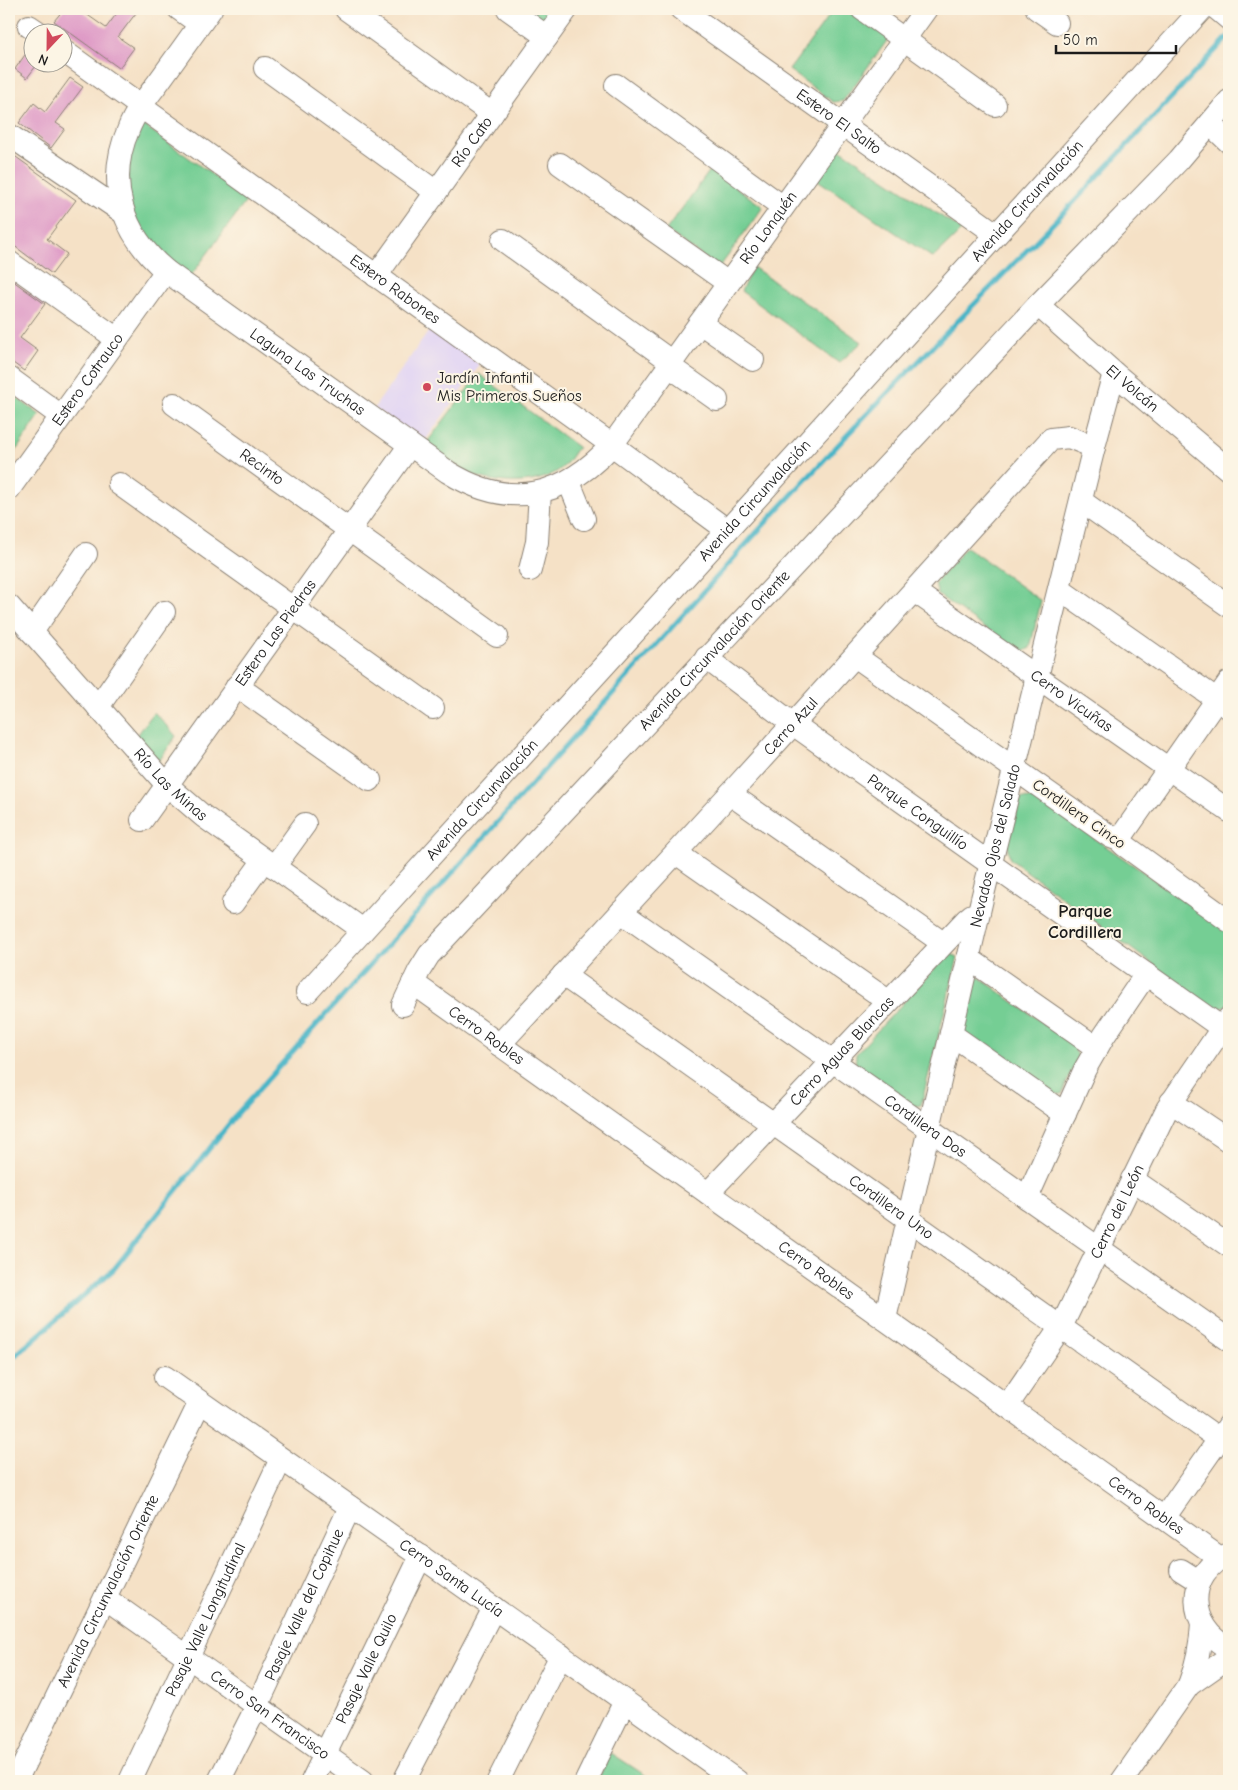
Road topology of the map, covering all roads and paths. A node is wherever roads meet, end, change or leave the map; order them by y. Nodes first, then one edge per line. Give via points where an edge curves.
1 (179, 9) edge
2 (346, 9) edge
3 (508, 9) edge
4 (568, 9) edge
5 (681, 9) edge
6 (862, 9) edge
7 (926, 9) edge
8 (1037, 9) edge
9 (1217, 12) edge
10 (205, 16) edge
11 (1057, 23) dead end
12 (547, 38) junction
13 (904, 39) junction
14 (72, 57) edge
15 (265, 68) dead end
16 (616, 85) dead end
17 (1229, 101) edge
18 (995, 105) dead end
19 (141, 106) junction
20 (492, 114) junction
21 (843, 124) junction
22 (1210, 124) junction
23 (9, 135) edge
24 (1229, 142) edge
25 (560, 164) dead end
26 (436, 192) junction
27 (784, 207) junction
28 (124, 213) junction
29 (996, 234) junction
30 (503, 240) dead end
31 (9, 262) edge
32 (166, 270) junction
33 (376, 276) junction
34 (728, 284) junction
35 (1038, 305) junction
36 (700, 323) junction
37 (117, 339) junction
38 (753, 360) dead end
39 (671, 364) junction
40 (1114, 373) junction
41 (9, 378) edge
42 (717, 400) dead end
43 (174, 404) dead end
44 (61, 416) junction
45 (410, 445) junction
46 (612, 445) junction
47 (1094, 447) junction
48 (1229, 470) edge
49 (569, 482) junction
50 (119, 484) dead end
51 (9, 489) edge
52 (540, 492) junction
53 (1080, 501) junction
54 (584, 520) dead end
55 (349, 530) junction
56 (727, 530) junction
57 (86, 554) dead end
58 (530, 570) dead end
59 (1059, 589) junction
60 (914, 591) junction
61 (9, 606) edge
62 (1229, 606) edge
63 (293, 608) junction
64 (164, 612) dead end
65 (32, 632) junction
66 (497, 636) dead end
67 (855, 656) junction
68 (706, 658) junction
69 (1037, 677) junction
70 (237, 686) junction
71 (1225, 697) edge
72 (98, 707) junction
73 (433, 708) dead end
74 (793, 724) junction
75 (1015, 769) junction
76 (1169, 770) junction
77 (370, 780) dead end
78 (167, 785) junction
79 (730, 794) junction
80 (1229, 811) edge
81 (142, 820) dead end
82 (304, 824) dead end
83 (1120, 840) junction
84 (676, 853) junction
85 (269, 863) junction
86 (991, 864) junction
87 (233, 903) dead end
88 (621, 912) junction
89 (978, 914) junction
90 (1229, 921) edge
91 (363, 930) junction
92 (943, 943) junction
93 (968, 958) junction
94 (1146, 974) junction
95 (563, 975) junction
96 (413, 983) junction
97 (307, 992) dead end
98 (888, 1001) junction
99 (403, 1006) dead end
100 (1227, 1027) edge
101 (951, 1034) junction
102 (499, 1044) junction
103 (1097, 1048) junction
104 (832, 1061) junction
105 (1171, 1102) junction
106 (1065, 1114) junction
107 (773, 1124) junction
108 (929, 1130) junction
109 (1229, 1142) edge
110 (1132, 1179) junction
111 (708, 1193) junction
112 (1027, 1198) junction
113 (908, 1219) junction
114 (1229, 1246) edge
115 (1098, 1249) junction
116 (885, 1319) junction
117 (1061, 1327) junction
118 (1229, 1340) edge
119 (165, 1377) dead end
120 (200, 1402) junction
121 (1007, 1406) junction
122 (1224, 1432) edge
123 (281, 1459) junction
124 (350, 1507) junction
125 (1164, 1518) junction
126 (421, 1556) junction
127 (1225, 1556) edge
128 (1181, 1570) dead end
129 (1200, 1582) junction
130 (105, 1598) junction
131 (494, 1608) junction
132 (1202, 1623) junction
133 (1229, 1648) edge
134 (561, 1655) junction
135 (189, 1656) junction
136 (1229, 1657) edge
137 (1190, 1685) junction
138 (625, 1701) junction
139 (256, 1706) junction
140 (324, 1754) junction
141 (16, 1781) edge
142 (130, 1781) edge
143 (219, 1781) edge
144 (312, 1781) edge
145 (363, 1781) edge
146 (404, 1781) edge
147 (498, 1781) edge
148 (586, 1781) edge
149 (737, 1781) edge
150 (1122, 1781) edge

1 - 10 street
2 - 20 street
3 - 12 street
4 - 12 street, Río Cato
5 - 21 street, Estero El Salto
6 - 13 street
7 - 13 street, Río Lonquén
8 - 11 street
9 - 29 street, Avenida Circunvalación
10 - 19 street, Laguna Las Truchas
12 - 20 street, Río Cato
13 - 18 street
13 - 21 street, Río Lonquén
14 - 19 street, Estero Rabones
15 - 26 street
16 - 27 street
17 - 22 street
19 - 28 street, Laguna Las Truchas via 129,127 121,154 118,185
19 - 33 street, Estero Rabones
20 - 26 street, Río Cato
21 - 27 street, Río Lonquén
21 - 29 street, Estero El Salto
22 - 24 street
22 - 35 street via 1180,160
23 - 28 street
25 - 34 street
26 - 33 street, Río Cato
27 - 34 street, Río Lonquén
28 - 32 street, Laguna Las Truchas via 142,248
29 - 56 street, Avenida Circunvalación
30 - 39 street
31 - 37 street
32 - 37 street, Estero Cotrauco
32 - 45 street, Laguna Las Truchas
33 - 46 street, Estero Rabones
34 - 36 street, Río Lonquén
35 - 40 street, El Volcán
35 - 68 street, Avenida Circunvalación Oriente
36 - 38 street
36 - 39 street, Río Lonquén
37 - 44 street, Estero Cotrauco
39 - 42 street
39 - 46 street, Río Lonquén
40 - 47 street, Nevados Ojos del Salado
40 - 48 street, El Volcán
41 - 44 street
43 - 55 street, Recinto
44 - 51 street, Estero Cotrauco
45 - 52 street, Laguna Las Truchas via 461,481 476,487 510,494
45 - 55 street, Estero Las Piedras
46 - 49 street, Laguna Las Truchas
46 - 56 street, Estero Rabones
47 - 53 street, Nevados Ojos del Salado
47 - 60 street, Cerro Azul via 1068,437 1051,439
49 - 52 street, Laguna Las Truchas
49 - 54 street
50 - 63 street
52 - 58 street via 537,542
53 - 59 street, Nevados Ojos del Salado
53 - 62 street
55 - 63 street, Estero Las Piedras
55 - 66 street, Recinto
56 - 91 street, Avenida Circunvalación
57 - 65 street
59 - 69 street, Nevados Ojos del Salado
59 - 71 street
60 - 67 street, Cerro Azul
60 - 69 street, Cerro Vicuñas
61 - 65 street, Río Las Minas
63 - 70 street, Estero Las Piedras
63 - 73 street
64 - 72 street
65 - 72 street, Río Las Minas
67 - 74 street, Cerro Azul
67 - 75 street, Cordillera Cinco
68 - 74 street, Parque Conguillío
68 - 96 street, Avenida Circunvalación Oriente via 429,955
69 - 75 street, Nevados Ojos del Salado
69 - 76 street, Cerro Vicuñas
70 - 77 street
70 - 78 street, Estero Las Piedras
71 - 76 street
72 - 78 street, Río Las Minas
74 - 79 street, Cerro Azul
74 - 86 street, Parque Conguillío
75 - 83 street, Cordillera Cinco via 1111,837
75 - 86 street, Nevados Ojos del Salado
76 - 80 street, Cerro Vicuñas
76 - 83 street
78 - 81 street, Estero Las Piedras
78 - 85 street, Río Las Minas via 203,816
79 - 84 street, Cerro Azul
79 - 92 street
82 - 85 street
83 - 90 street, Cordillera Cinco
84 - 88 street, Cerro Azul
84 - 98 street
85 - 87 street
85 - 91 street, Río Las Minas
86 - 89 street, Nevados Ojos del Salado
86 - 94 street, Parque Conguillío
88 - 95 street, Cerro Azul
88 - 104 street, Cordillera Dos
89 - 92 street, Cerro Aguas Blancas via 972,915
89 - 93 street, Nevados Ojos del Salado
91 - 97 street, Avenida Circunvalación
92 - 98 street, Cerro Aguas Blancas
93 - 101 street, Nevados Ojos del Salado
93 - 103 street
94 - 100 street, Parque Conguillío
94 - 103 street
95 - 102 street, Cerro Azul
95 - 107 street, Cordillera Uno
96 - 99 street, Avenida Circunvalación Oriente
96 - 102 street, Cerro Robles
98 - 104 street, Cerro Aguas Blancas
100 - 105 street, Cerro del León
101 - 106 street
101 - 108 street, Nevados Ojos del Salado
102 - 111 street, Cerro Robles
103 - 106 street
104 - 107 street, Cerro Aguas Blancas
104 - 108 street, Cordillera Dos
105 - 109 street
105 - 110 street, Cerro del León
106 - 112 street
107 - 111 street, Cerro Aguas Blancas
107 - 113 street, Cordillera Uno
108 - 112 street, Cordillera Dos
108 - 113 street, Nevados Ojos del Salado
110 - 114 street
110 - 115 street, Cerro del León
111 - 116 street, Cerro Robles
112 - 115 street, Cordillera Dos
113 - 116 street, Nevados Ojos del Salado
113 - 117 street, Cordillera Uno
115 - 117 street, Cerro del León
115 - 118 street, Cordillera Dos
116 - 121 street, Cerro Robles
117 - 121 street, Cerro del León
117 - 122 street, Cordillera Uno
119 - 120 street, Cerro Santa Lucía
120 - 123 street, Cerro Santa Lucía
120 - 130 street, Avenida Circunvalación Oriente
121 - 125 street, Cerro Robles
122 - 125 street
123 - 124 street, Cerro Santa Lucía
123 - 135 street, Pasaje Valle Longitudinal
124 - 126 street, Cerro Santa Lucía
124 - 139 street, Pasaje Valle del Copihue
125 - 127 street, Cerro Robles
126 - 131 street, Cerro Santa Lucía
126 - 140 street, Pasaje Valle Quilo
127 - 129 street via 1208,1568
128 - 129 street
129 - 132 street via 1196,1598
130 - 135 street, Cerro San Francisco
130 - 141 street, Avenida Circunvalación Oriente
131 - 134 street, Cerro Santa Lucía
131 - 146 street
132 - 133 street via 1217,1642
132 - 137 street
134 - 138 street, Cerro Santa Lucía
134 - 147 street
135 - 139 street, Cerro San Francisco
135 - 142 street, Pasaje Valle Longitudinal
136 - 137 street
137 - 150 street
138 - 148 street
138 - 149 street, Cerro Santa Lucía
139 - 140 street, Cerro San Francisco
139 - 143 street, Pasaje Valle del Copihue
140 - 144 street, Pasaje Valle Quilo
140 - 145 street, Cerro San Francisco

